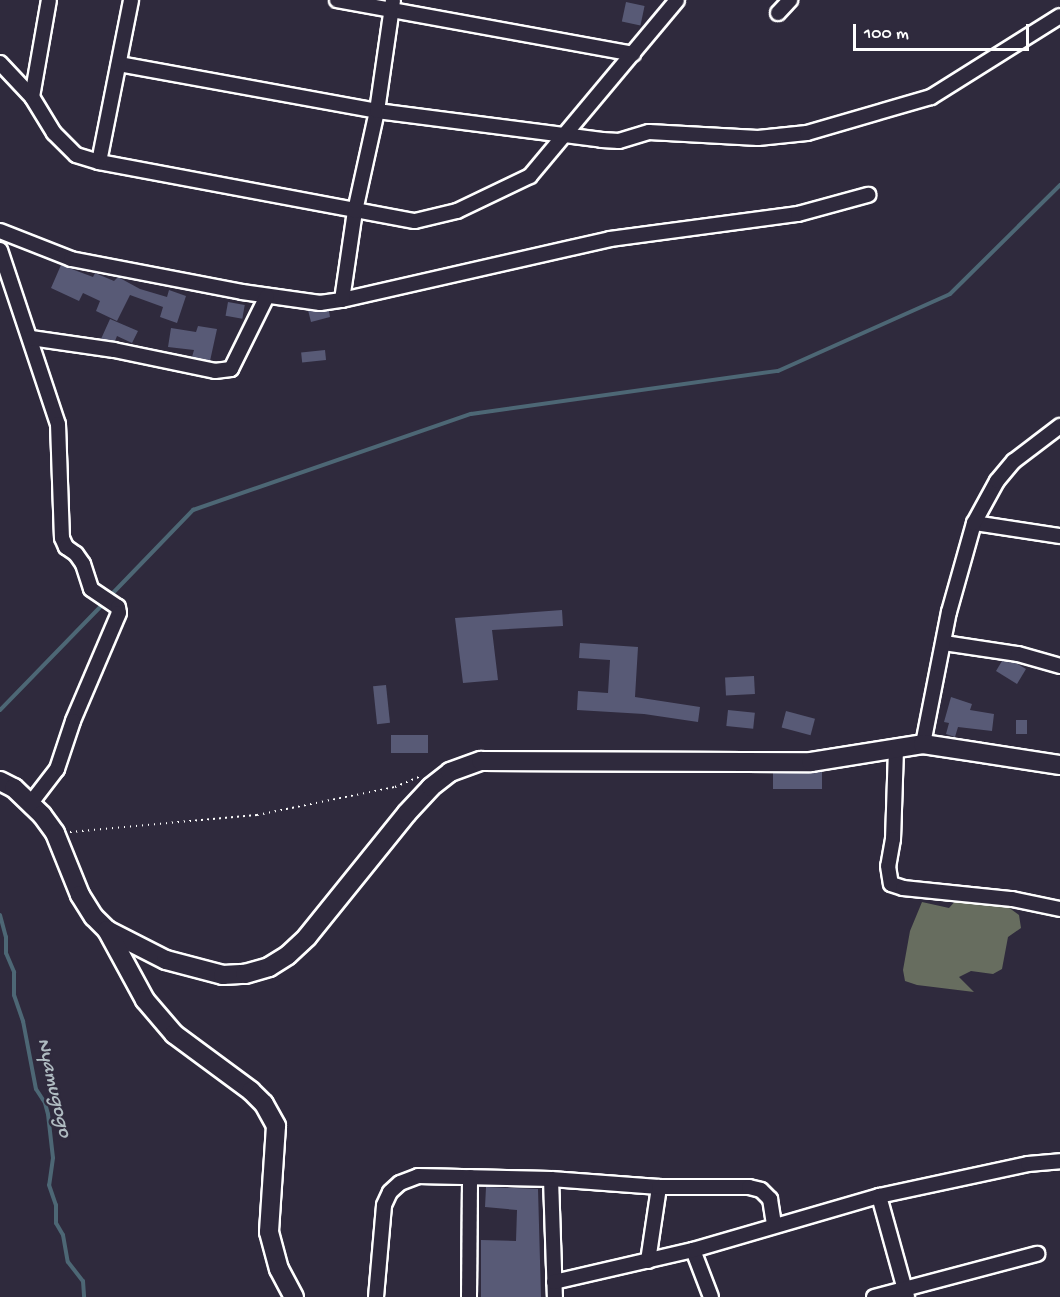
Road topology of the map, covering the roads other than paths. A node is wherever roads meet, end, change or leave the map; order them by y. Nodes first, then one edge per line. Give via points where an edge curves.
1 (49, 0) edge
2 (131, 0) edge
3 (337, 0) edge
4 (677, 0) edge
5 (790, 0) edge
6 (392, 5) edge
7 (778, 13) dead end
8 (1060, 16) edge
9 (633, 54) junction
10 (0, 63) edge
11 (119, 64) junction
12 (32, 97) junction
13 (377, 111) junction
14 (564, 135) junction
15 (99, 162) junction
16 (868, 195) dead end
17 (355, 211) junction
18 (0, 231) edge
19 (0, 250) edge
20 (267, 296) junction
21 (342, 300) junction
22 (32, 338) junction
23 (1060, 426) edge
24 (974, 523) junction
25 (1060, 536) edge
26 (944, 643) junction
27 (1060, 666) edge
28 (923, 744) junction
29 (897, 749) junction
30 (1060, 765) edge
31 (0, 781) edge
32 (30, 804) junction
33 (1060, 909) edge
34 (107, 930) junction
35 (1060, 1161) edge
36 (470, 1177) junction
37 (551, 1179) junction
38 (659, 1187) junction
39 (879, 1196) junction
40 (774, 1225) junction
41 (693, 1250) junction
42 (1037, 1254) dead end
43 (648, 1261) junction
44 (554, 1282) junction
45 (907, 1293) edge
46 (294, 1297) edge
47 (376, 1297) edge
48 (469, 1297) edge
49 (555, 1297) edge
50 (711, 1297) edge
51 (874, 1297) edge

1 - 12 street
2 - 11 street
3 - 6 street
4 - 9 street
5 - 7 street
6 - 9 street
6 - 13 street
8 - 14 street via 931,97 807,133 758,138 650,132 619,141
9 - 14 street
10 - 12 street
11 - 13 street
11 - 15 street
12 - 15 street via 63,144 76,155
13 - 14 street
13 - 17 street
14 - 17 street via 530,176 457,211 415,221
15 - 17 street
16 - 21 street via 798,214 610,239
17 - 21 street
18 - 20 street via 71,259
19 - 22 street
20 - 21 street via 320,303
20 - 22 street via 231,369 214,371
22 - 32 street via 58,424 66,547 83,564 91,589 118,607 119,613 72,721 57,769
23 - 24 street via 1014,461 997,481
24 - 25 street
24 - 26 street
26 - 27 street via 1018,654
26 - 28 street
28 - 29 main road
28 - 30 main road
29 - 33 street via 888,866 891,884
29 - 34 main road via 851,758 764,764 481,761 450,772 430,787 308,937 269,967 224,975 197,970 166,960
31 - 32 main road
32 - 34 main road via 55,833 80,895
34 - 46 main road via 145,1000 167,1025 251,1091 264,1104 276,1126 269,1232 279,1269
35 - 39 street via 1028,1164
36 - 37 street
36 - 47 street via 418,1176 390,1192 384,1205
36 - 48 street
37 - 38 street
37 - 44 street
38 - 40 street via 761,1190 770,1199
38 - 43 street
39 - 40 street
39 - 45 street
40 - 41 street
41 - 43 street
41 - 50 street
42 - 45 street
43 - 44 street
44 - 49 street
45 - 51 street

